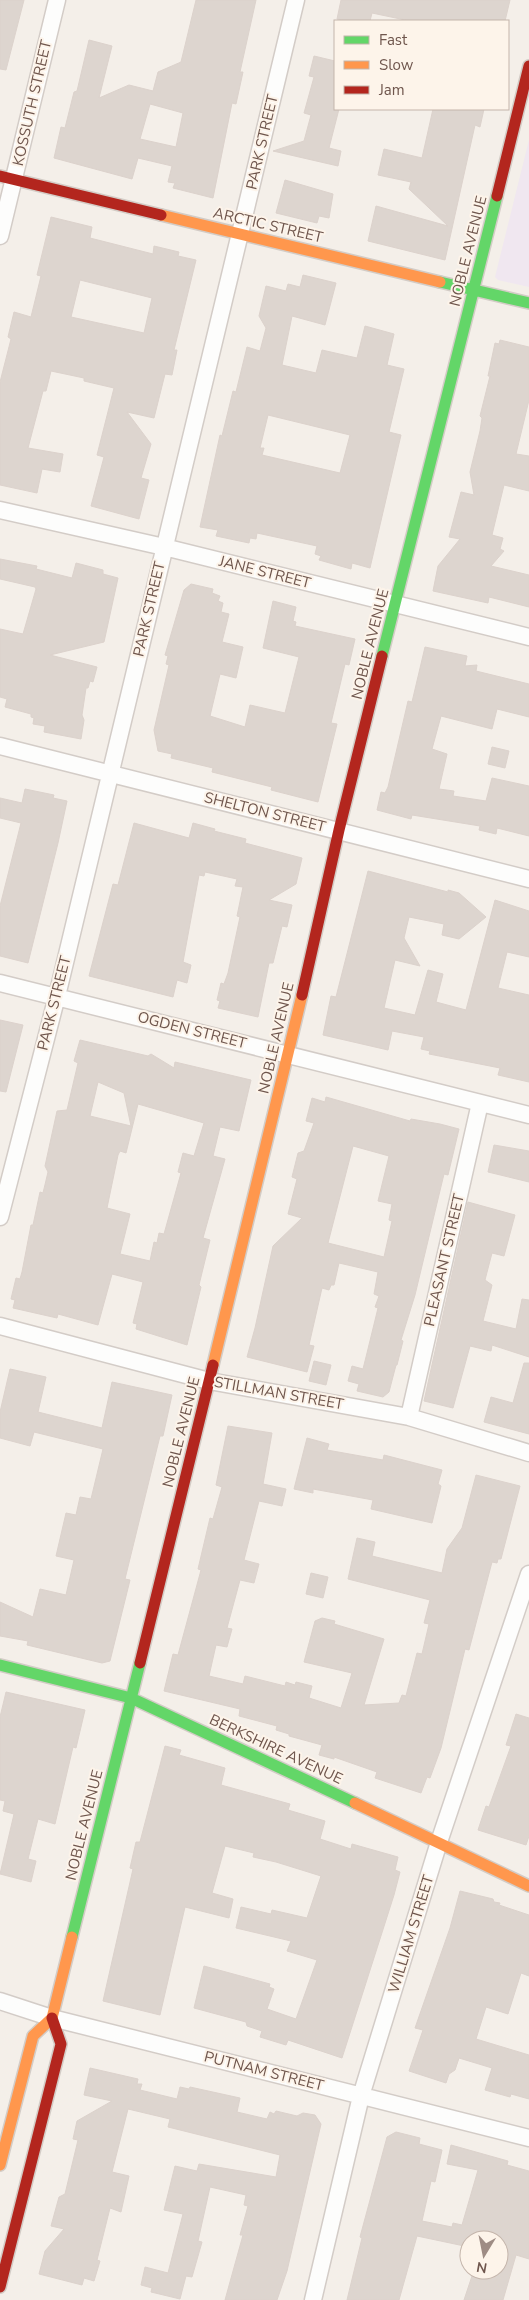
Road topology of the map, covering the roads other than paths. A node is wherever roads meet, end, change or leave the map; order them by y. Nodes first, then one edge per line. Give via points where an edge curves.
1 (57, 0) edge
2 (296, 0) edge
3 (529, 66) edge
4 (7, 178) edge
5 (240, 234) junction
6 (0, 236) edge
7 (474, 290) junction
8 (529, 303) edge
9 (0, 510) edge
10 (164, 547) junction
11 (396, 604) junction
12 (529, 637) edge
13 (0, 746) edge
14 (110, 772) junction
15 (339, 830) junction
16 (529, 879) edge
17 (0, 983) edge
18 (57, 996) junction
19 (288, 1054) junction
20 (480, 1104) junction
21 (529, 1115) edge
22 (0, 1218) edge
23 (0, 1326) edge
24 (210, 1380) junction
25 (409, 1417) junction
26 (529, 1453) edge
27 (529, 1574) edge
28 (0, 1665) edge
29 (131, 1698) junction
30 (440, 1842) junction
31 (529, 1886) edge
32 (0, 2001) edge
33 (52, 2018) junction
34 (360, 2096) junction
35 (529, 2138) edge
36 (0, 2165) edge
37 (5, 2243) edge
38 (0, 2287) edge
39 (313, 2300) edge

1 - 4 street, KOSSUTH STREET
2 - 5 street, PARK STREET
3 - 7 main road, NOBLE AVENUE
4 - 5 main road, ARCTIC STREET
4 - 6 street, KOSSUTH STREET
5 - 7 main road, ARCTIC STREET
5 - 10 street, PARK STREET
7 - 8 main road, ARCTIC STREET
7 - 11 main road, NOBLE AVENUE
9 - 10 street, JANE STREET
10 - 11 street, JANE STREET
10 - 14 street, PARK STREET
11 - 12 street, JANE STREET
11 - 15 main road, NOBLE AVENUE
13 - 14 street, SHELTON STREET
14 - 15 street, SHELTON STREET
14 - 18 street, PARK STREET
15 - 16 street, SHELTON STREET
15 - 19 main road, NOBLE AVENUE
17 - 18 street, OGDEN STREET
18 - 19 street, OGDEN STREET
18 - 22 street, PARK STREET
19 - 20 street, OGDEN STREET
19 - 24 main road, NOBLE AVENUE
20 - 21 street, OGDEN STREET
20 - 25 street, PLEASANT STREET
23 - 24 street, STILLMAN STREET
24 - 25 street, STILLMAN STREET
24 - 29 main road, NOBLE AVENUE
25 - 26 street, STILLMAN STREET
27 - 30 street, WILLIAM STREET
28 - 29 main road, BERKSHIRE AVENUE
29 - 30 main road, BERKSHIRE AVENUE
29 - 33 main road, NOBLE AVENUE
30 - 31 main road, BERKSHIRE AVENUE
30 - 34 street, WILLIAM STREET
32 - 33 street, PUTNAM STREET
33 - 34 street, PUTNAM STREET
33 - 36 main road via 32,2036
33 - 37 main road via 61,2044
34 - 35 street, PUTNAM STREET
34 - 39 street, WILLIAM STREET
37 - 38 main road

